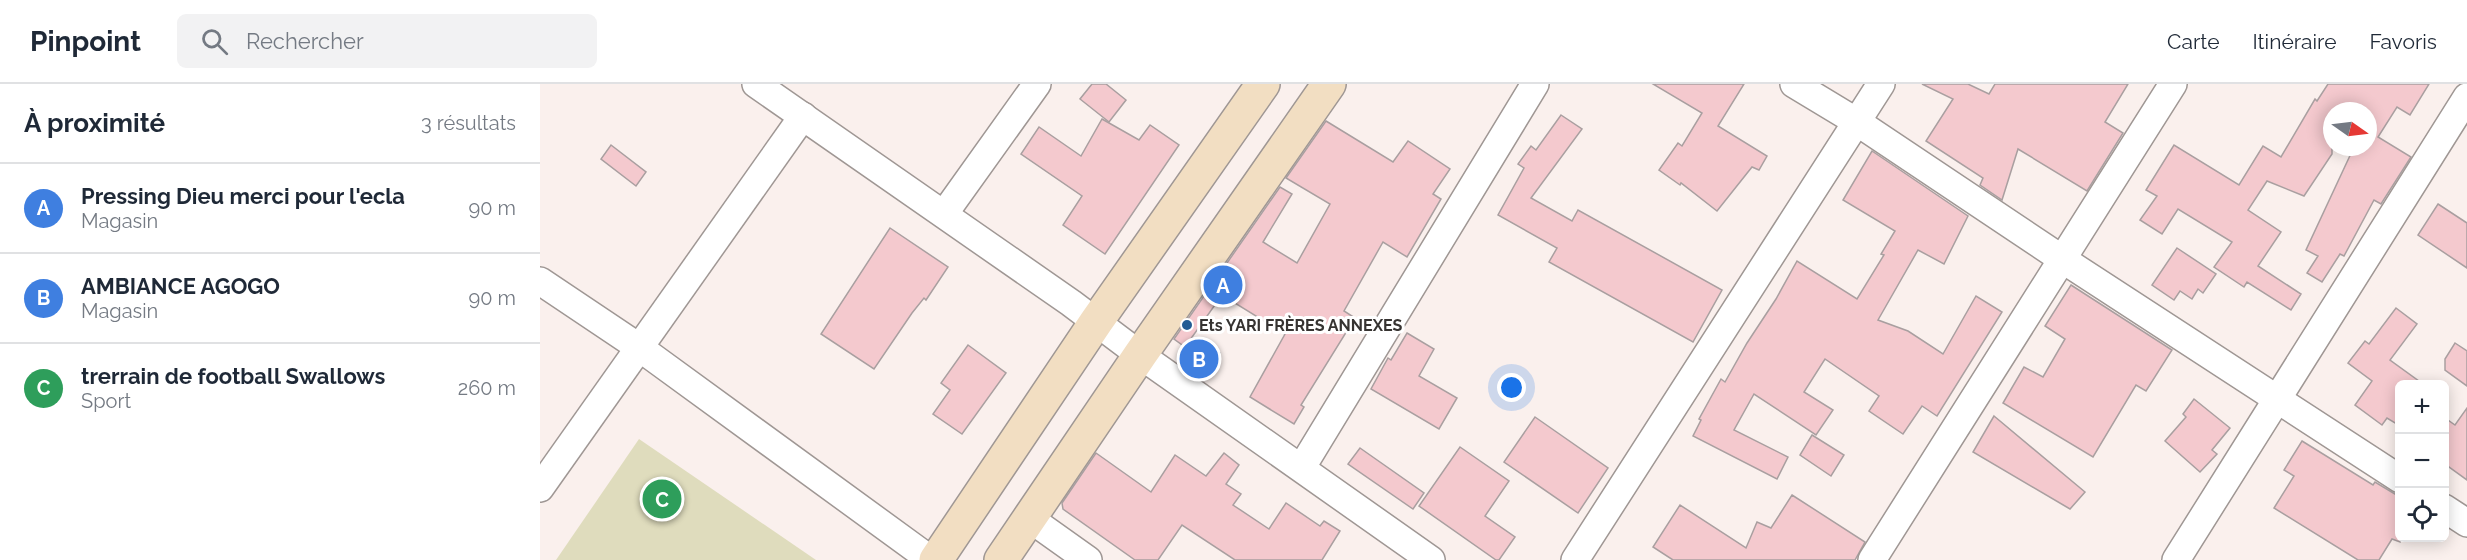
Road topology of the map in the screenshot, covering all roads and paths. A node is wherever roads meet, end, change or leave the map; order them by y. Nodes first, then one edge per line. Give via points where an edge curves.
1 (756, 84) edge
2 (1036, 84) edge
3 (1263, 84) edge
4 (1329, 84) edge
5 (1535, 84) edge
6 (1794, 84) edge
7 (1881, 84) edge
8 (2173, 84) edge
9 (2467, 97) edge
10 (803, 116) junction
11 (1857, 122) junction
12 (944, 214) junction
13 (2062, 259) junction
14 (540, 281) edge
15 (1096, 322) junction
16 (640, 348) junction
17 (1140, 355) junction
18 (2277, 399) junction
19 (1302, 467) junction
20 (2395, 476) edge
21 (540, 488) edge
22 (2449, 511) edge
23 (1029, 518) junction
24 (2467, 523) edge
25 (933, 560) edge
26 (1001, 560) edge
27 (1088, 560) edge
28 (1431, 560) edge
29 (1575, 560) edge
30 (1872, 560) edge
31 (2176, 560) edge

1 - 10 street
2 - 12 street
3 - 15 main road
4 - 17 main road
5 - 19 street
6 - 11 street
7 - 11 street
8 - 13 street
9 - 18 street
10 - 12 street
10 - 16 street
11 - 13 street
11 - 29 street
12 - 15 street
13 - 18 street
13 - 30 street
14 - 16 street
15 - 17 street
15 - 25 main road
16 - 21 street
16 - 25 street
17 - 19 street
17 - 23 main road
18 - 20 street
18 - 31 street
19 - 28 street
22 - 24 street
23 - 26 main road
23 - 27 street

